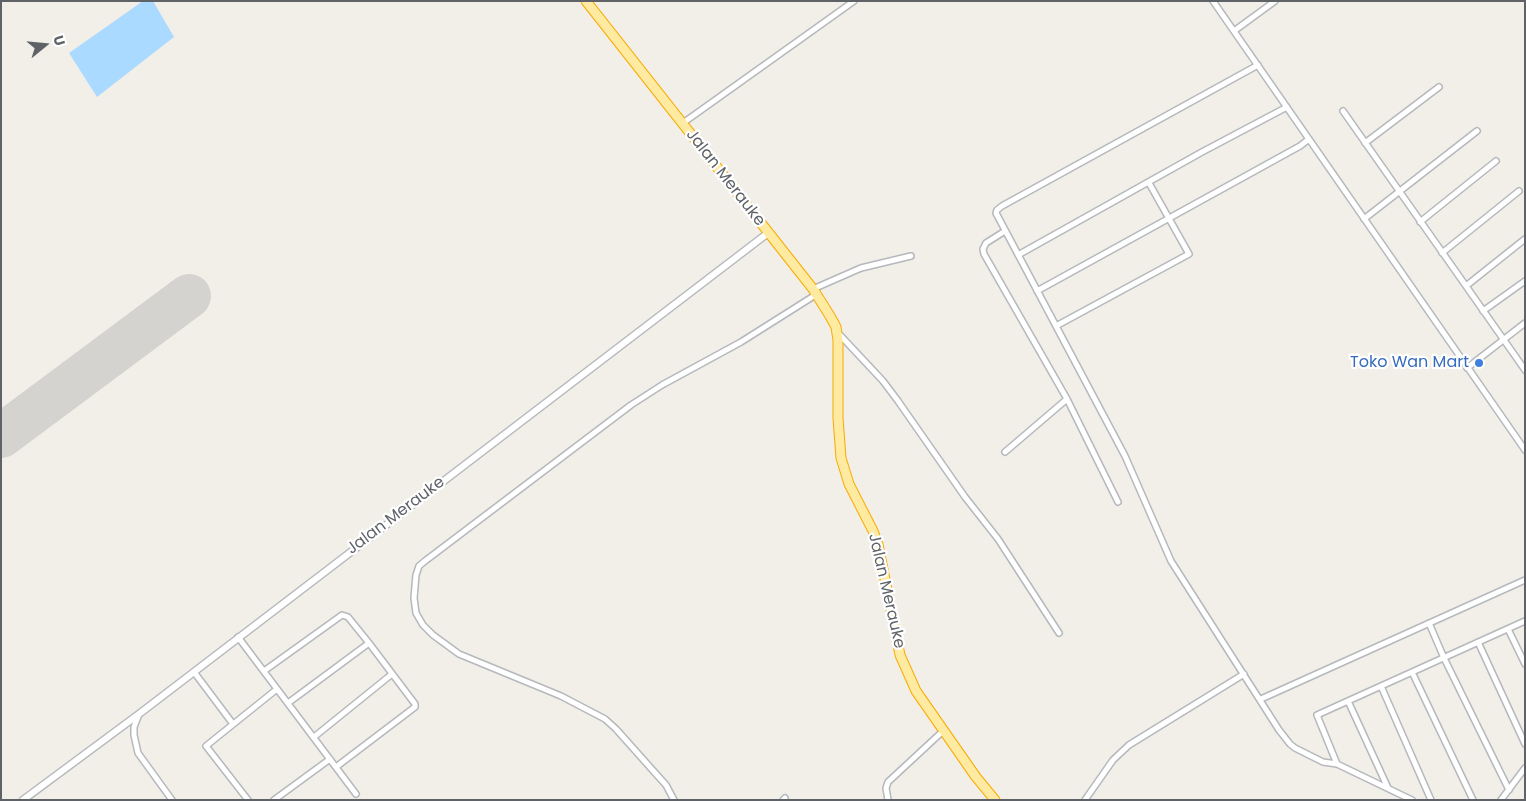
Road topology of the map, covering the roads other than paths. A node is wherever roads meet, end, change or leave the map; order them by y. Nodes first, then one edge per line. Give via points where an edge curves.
1 (586, 1) edge
2 (854, 1) edge
3 (1213, 1) edge
4 (1275, 1) edge
5 (1234, 31) junction
6 (1258, 65) junction
7 (1439, 88) dead end
8 (1287, 107) junction
9 (1342, 111) dead end
10 (683, 123) junction
11 (1477, 131) dead end
12 (1309, 139) junction
13 (1365, 143) junction
14 (1496, 162) dead end
15 (1149, 183) junction
16 (1519, 191) dead end
17 (1399, 192) junction
18 (1168, 218) junction
19 (1364, 219) junction
20 (1420, 222) junction
21 (1004, 231) junction
22 (768, 233) junction
23 (1525, 239) edge
24 (1442, 253) junction
25 (911, 256) dead end
26 (1018, 256) junction
27 (1525, 281) edge
28 (1466, 286) junction
29 (1037, 291) junction
30 (815, 292) junction
31 (1483, 311) junction
32 (1525, 323) edge
33 (1056, 326) junction
34 (837, 332) junction
35 (1503, 339) junction
36 (1522, 362) edge
37 (1467, 368) junction
38 (1525, 370) edge
39 (1067, 399) junction
40 (1525, 450) edge
41 (1005, 452) dead end
42 (1118, 502) dead end
43 (1525, 580) edge
44 (1525, 621) edge
45 (1429, 623) junction
46 (1508, 629) junction
47 (1059, 633) dead end
48 (238, 637) junction
49 (1478, 642) junction
50 (369, 643) junction
51 (1444, 658) junction
52 (1525, 664) edge
53 (194, 672) junction
54 (264, 672) junction
55 (1412, 672) junction
56 (392, 674) junction
57 (1244, 674) junction
58 (1381, 686) junction
59 (278, 689) junction
60 (1260, 699) junction
61 (1348, 701) junction
62 (288, 703) junction
63 (139, 714) junction
64 (233, 724) junction
65 (942, 730) junction
66 (314, 737) junction
67 (1525, 744) edge
68 (330, 759) junction
69 (1337, 764) junction
70 (336, 767) junction
71 (1525, 768) edge
72 (1388, 788) junction
73 (1509, 790) junction
74 (356, 794) dead end
75 (24, 800) edge
76 (172, 800) edge
77 (248, 800) edge
78 (274, 800) edge
79 (674, 800) edge
80 (888, 800) edge
81 (995, 800) edge
82 (1085, 800) edge
83 (1412, 800) edge
84 (1431, 800) edge
85 (1473, 800) edge
86 (1501, 800) edge

1 - 10 highway, Jalan Merauke
2 - 10 street
3 - 5 street
4 - 5 street
5 - 6 street
6 - 8 street
6 - 21 street via 999,208 996,212
7 - 13 street
8 - 12 street
8 - 15 street
9 - 13 street
10 - 22 highway, Jalan Merauke
11 - 17 street
12 - 18 street
12 - 19 street
13 - 17 street
14 - 20 street
15 - 18 street
15 - 26 street
16 - 24 street
17 - 19 street
17 - 20 street
18 - 29 street
18 - 33 street via 1189,254
19 - 37 street
20 - 24 street
21 - 26 street
21 - 39 street via 986,243 984,254
22 - 30 highway, Jalan Merauke
22 - 48 street, Jalan Merauke
23 - 28 street
24 - 28 street
25 - 30 street via 861,268
26 - 29 street
27 - 31 street
28 - 31 street
29 - 33 street
30 - 34 highway, Jalan Merauke
30 - 79 street via 741,342 631,405 432,555 419,566 416,575 415,610 429,632 459,654 561,696 605,719 657,775
31 - 35 street
32 - 35 street
33 - 57 street via 1125,456 1171,561
34 - 47 street via 898,401 1003,547
34 - 65 highway, Jalan Merauke via 840,448 845,474 878,544 903,663 916,691
35 - 36 street
35 - 37 street
36 - 38 street
37 - 40 street
39 - 41 street
39 - 42 street
43 - 45 street
44 - 46 street
45 - 51 street
45 - 60 street
46 - 49 street
46 - 52 street
48 - 53 street, Jalan Merauke
48 - 54 street
49 - 51 street
49 - 67 street
50 - 54 street via 348,617 342,615
50 - 56 street
50 - 62 street
51 - 55 street
51 - 73 street
53 - 63 street, Jalan Merauke
53 - 64 street
54 - 59 street
55 - 58 street
55 - 85 street
56 - 66 street
56 - 70 street via 415,707
57 - 60 street
57 - 82 street via 1129,745 1113,760
58 - 61 street
58 - 84 street
59 - 62 street
59 - 64 street
60 - 69 street via 1290,744 1323,762
61 - 69 street via 1317,715
61 - 72 street
62 - 66 street
63 - 75 street, Jalan Merauke
63 - 76 street via 134,727 138,753
64 - 77 street via 206,746
65 - 80 street via 888,782
65 - 81 highway, Jalan Merauke
66 - 68 street
68 - 70 street
68 - 78 street
69 - 72 street
70 - 74 street
71 - 73 street
72 - 83 street
73 - 86 street

